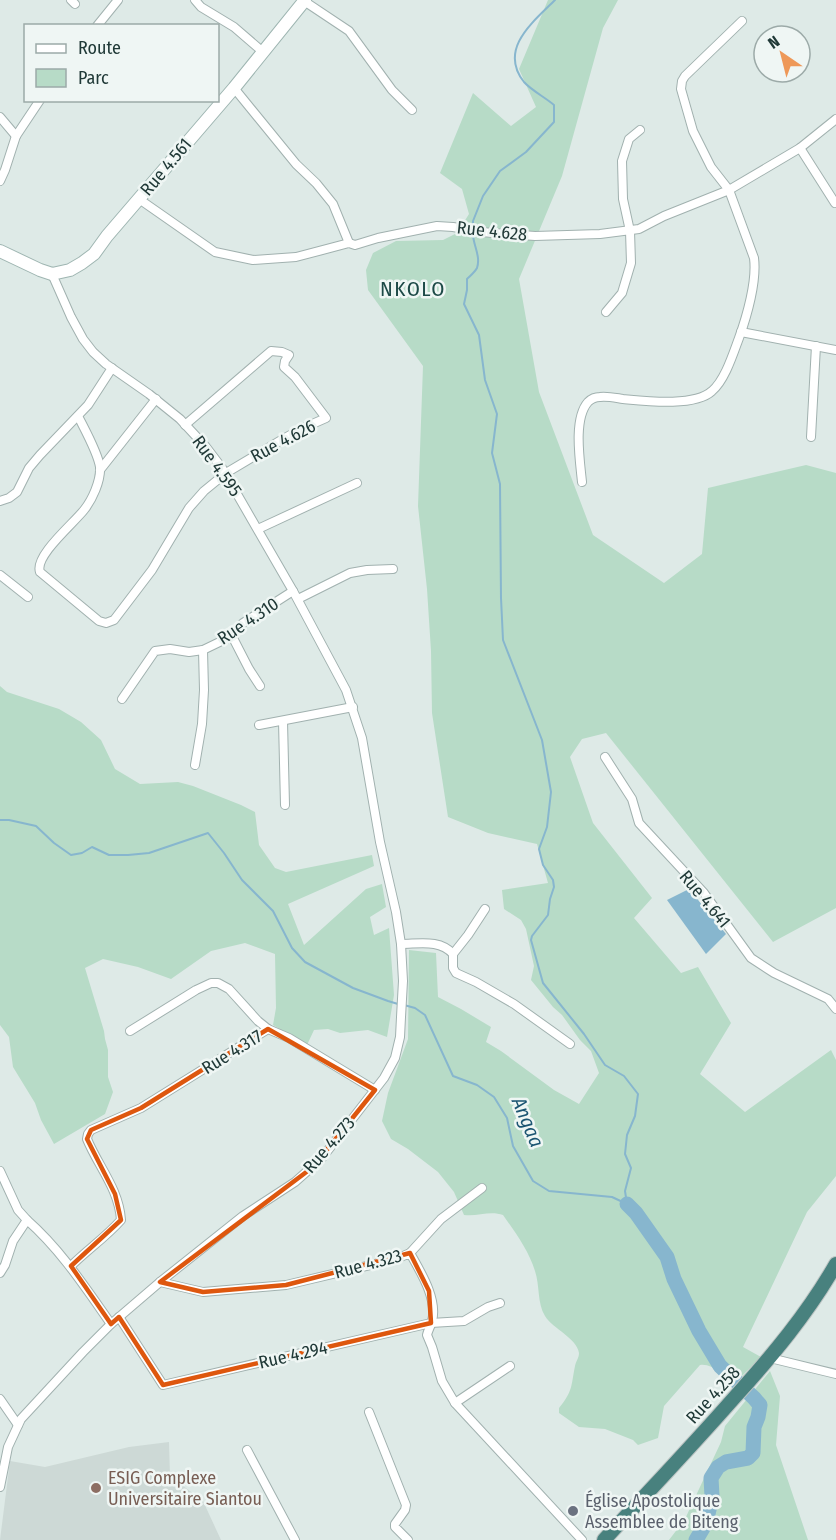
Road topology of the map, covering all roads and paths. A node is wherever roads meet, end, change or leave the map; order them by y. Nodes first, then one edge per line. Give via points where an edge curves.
1 (118, 0) edge
2 (195, 0) edge
3 (305, 0) edge
4 (742, 21) dead end
5 (99, 24) edge
6 (263, 51) junction
7 (234, 88) junction
8 (39, 102) edge
9 (412, 110) dead end
10 (0, 117) edge
11 (836, 119) edge
12 (640, 130) dead end
13 (16, 136) junction
14 (800, 148) junction
15 (0, 181) edge
16 (729, 190) junction
17 (140, 199) junction
18 (836, 202) edge
19 (630, 231) junction
20 (349, 243) junction
21 (0, 251) edge
22 (52, 274) junction
23 (606, 312) dead end
24 (741, 332) junction
25 (816, 346) junction
26 (836, 350) edge
27 (112, 368) junction
28 (156, 399) junction
29 (78, 416) junction
30 (185, 425) junction
31 (812, 437) dead end
32 (100, 470) junction
33 (225, 473) junction
34 (582, 482) dead end
35 (357, 483) dead end
36 (0, 501) edge
37 (258, 529) junction
38 (393, 569) dead end
39 (0, 575) edge
40 (296, 595) junction
41 (28, 597) dead end
42 (232, 636) junction
43 (202, 650) junction
44 (260, 686) dead end
45 (346, 690) joint
46 (122, 699) dead end
47 (353, 707) junction
48 (283, 721) junction
49 (259, 725) dead end
50 (605, 758) dead end
51 (195, 765) dead end
52 (285, 805) dead end
53 (486, 909) dead end
54 (401, 944) junction
55 (453, 954) junction
56 (836, 1010) edge
57 (268, 1029) junction
58 (130, 1031) dead end
59 (570, 1044) dead end
60 (375, 1090) junction
61 (0, 1171) edge
62 (482, 1188) dead end
63 (27, 1220) junction
64 (410, 1253) junction
65 (836, 1264) edge
66 (71, 1266) junction
67 (0, 1274) edge
68 (160, 1282) junction
69 (500, 1303) dead end
70 (119, 1317) junction
71 (431, 1323) junction
72 (111, 1324) junction
73 (770, 1358) junction
74 (510, 1366) dead end
75 (836, 1374) edge
76 (0, 1399) edge
77 (455, 1403) junction
78 (369, 1412) dead end
79 (18, 1425) junction
80 (247, 1450) dead end
81 (0, 1478) edge
82 (0, 1487) edge
83 (295, 1540) edge
84 (408, 1540) edge
85 (582, 1540) edge
86 (603, 1540) edge

1 - 5 street
2 - 6 street
3 - 6 main road, Rue 4.561
3 - 9 street via 349,31 392,90
4 - 16 street via 685,76 681,89 693,131 711,167
6 - 7 main road, Rue 4.561
7 - 17 main road, Rue 4.561
7 - 20 street via 333,204
8 - 13 street
10 - 13 street
11 - 14 street, Rue 4.628
12 - 19 street via 630,139 622,161 623,199
13 - 15 street
14 - 16 street, Rue 4.628
14 - 18 street
16 - 19 street, Rue 4.628
16 - 24 street via 755,269
17 - 20 street, Rue 4.628 via 215,252 253,260 296,257
17 - 22 main road, Rue 4.561 via 94,254 70,270
19 - 20 street, Rue 4.628 via 535,236 437,226 355,245
19 - 23 street via 631,263 622,293
21 - 22 main road
22 - 27 street, Rue 4.595 via 83,339
24 - 25 street
24 - 34 street via 715,389 699,399 637,401 603,396 589,401 579,428
25 - 26 street
25 - 31 street
27 - 28 street, Rue 4.595
27 - 29 street
28 - 30 street, Rue 4.595
28 - 32 street
29 - 32 street
29 - 36 street via 29,468 16,492
30 - 33 street, Rue 4.595
30 - 33 street, Rue 4.626 via 271,351 289,355 284,367 326,418
32 - 33 street, Rue 4.626 via 86,508 44,555 39,568 106,623 114,620 152,570 194,501
33 - 37 street, Rue 4.595
35 - 37 street
37 - 40 street, Rue 4.595
38 - 40 street, Rue 4.310 via 350,573
39 - 41 street
40 - 42 street, Rue 4.310 via 243,623
40 - 45 street, Rue 4.595
42 - 43 street, Rue 4.310
42 - 44 street
43 - 46 street, Rue 4.310 via 155,651
43 - 51 street via 202,724
45 - 47 street, Rue 4.273
47 - 48 street
47 - 54 street, Rue 4.273
48 - 49 street
48 - 52 street
50 - 56 street, Rue 4.641 via 632,799 639,824 704,893 751,958 828,999
53 - 55 street
54 - 55 street via 437,944
54 - 60 street, Rue 4.273 via 400,1037 394,1058
55 - 59 street via 456,973 514,1004
57 - 58 street via 229,989 212,983
57 - 60 street, Rue 4.317
57 - 66 street, Rue 4.317 via 141,1108 88,1134 89,1145 115,1194 121,1220
60 - 68 street, Rue 4.273 via 313,1167
61 - 63 street
62 - 64 street via 441,1219
63 - 66 street
63 - 67 street via 13,1241
64 - 68 street, Rue 4.323 via 286,1285 203,1292
64 - 71 street, Rue 4.323 via 429,1291
65 - 73 highway, Rue 4.258
66 - 72 street
68 - 70 street, Rue 4.273
69 - 71 street, Rue 4.294 via 464,1321
70 - 71 street, Rue 4.294 via 163,1385
70 - 72 street, Rue 4.273
71 - 77 street, Rue 4.323 via 427,1335 442,1381
72 - 79 street, Rue 4.273
73 - 75 street
73 - 86 highway, Rue 4.258
74 - 77 street
76 - 79 street
77 - 85 street, Rue 4.323
78 - 84 street via 406,1507 395,1524
79 - 81 street, Rue 4.273
80 - 83 street
81 - 82 street, Rue 4.273

